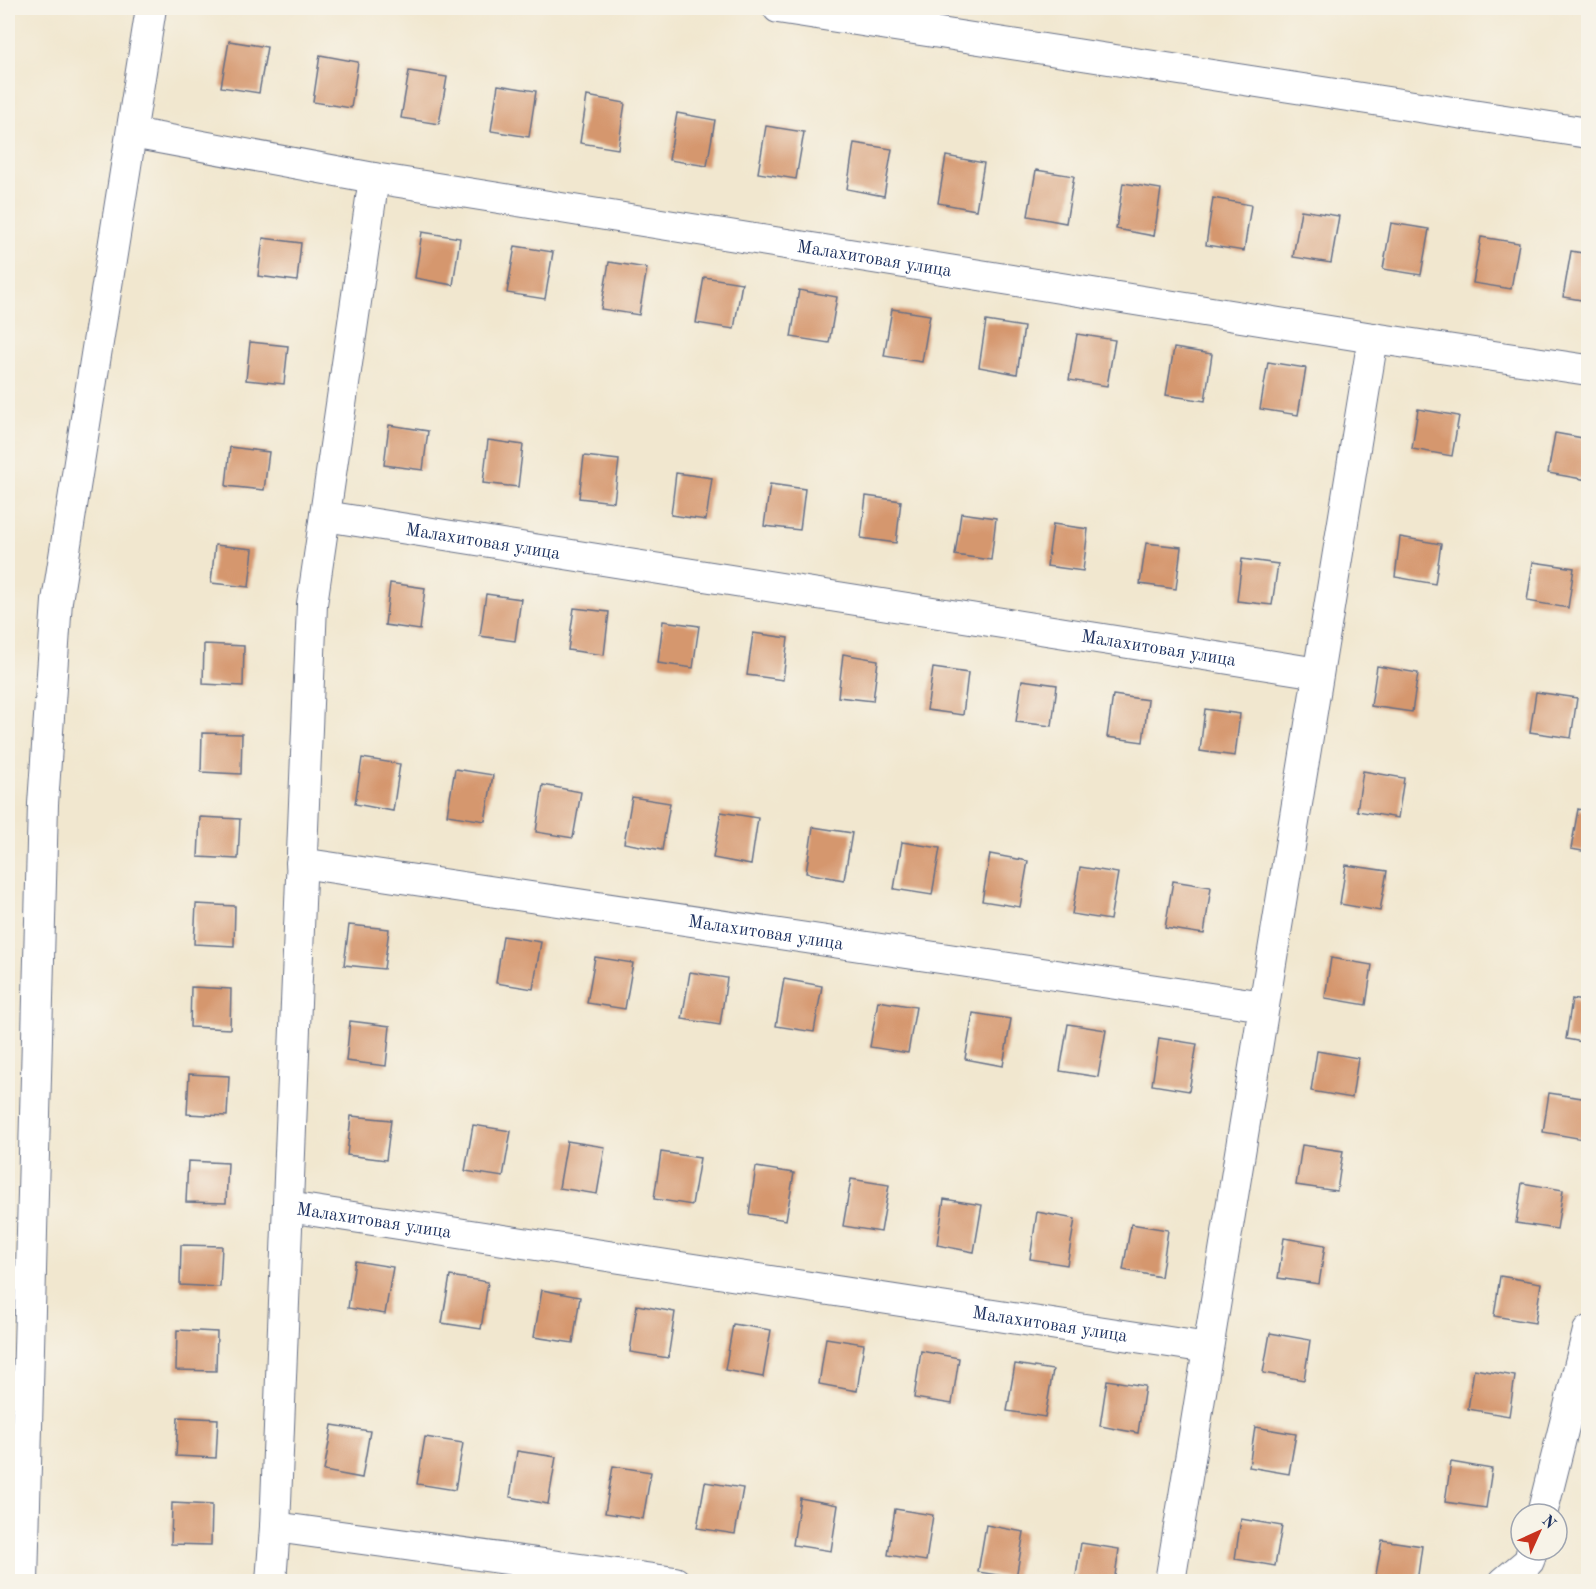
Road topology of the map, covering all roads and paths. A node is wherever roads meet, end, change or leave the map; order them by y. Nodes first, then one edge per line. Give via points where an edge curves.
1 (151, 8) edge
2 (778, 8) edge
3 (132, 133) junction
4 (1588, 133) edge
5 (374, 178) junction
6 (1373, 338) junction
7 (1588, 370) edge
8 (325, 516) junction
9 (1318, 673) junction
10 (302, 863) junction
11 (1264, 1006) junction
12 (288, 1206) junction
13 (1588, 1331) edge
14 (1208, 1347) junction
15 (1545, 1502) edge
16 (274, 1527) junction
17 (1528, 1562) edge
18 (23, 1581) edge
19 (271, 1581) edge
20 (675, 1581) edge
21 (1170, 1581) edge
22 (1504, 1581) edge

1 - 3 street
2 - 4 street
3 - 5 street, Малахитовая улица
3 - 18 street via 56,613 43,804
5 - 6 street, Малахитовая улица
5 - 8 street, Малахитовая улица
6 - 7 street, Малахитовая улица
6 - 9 street
8 - 9 street, Малахитовая улица
8 - 10 street, Малахитовая улица via 312,603
9 - 11 street
10 - 11 street, Малахитовая улица
10 - 12 street, Малахитовая улица
11 - 14 street
12 - 14 street, Малахитовая улица
12 - 16 street, Малахитовая улица
13 - 15 street
14 - 21 street
16 - 19 street, Малахитовая улица
16 - 20 street
17 - 22 street

